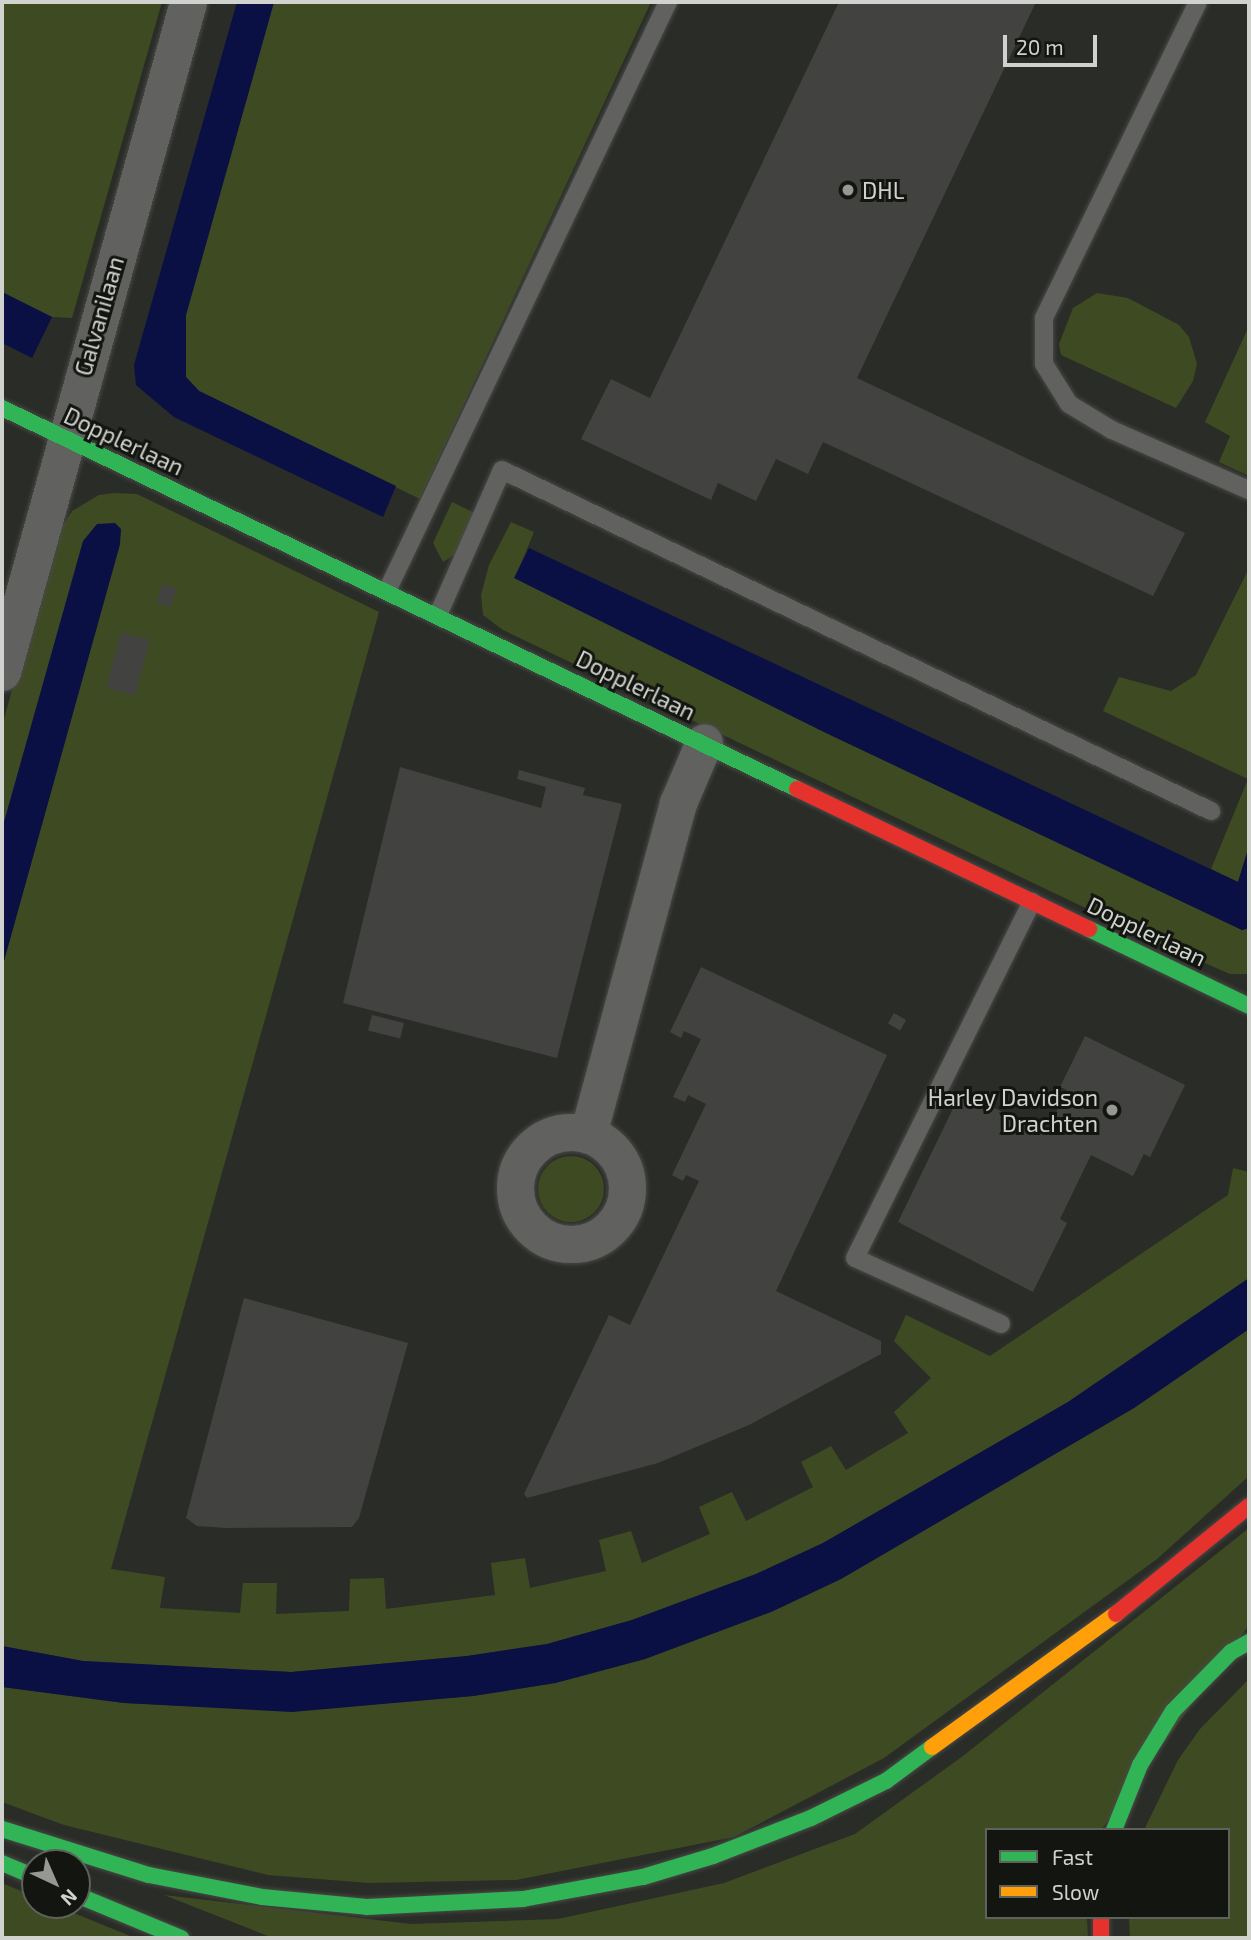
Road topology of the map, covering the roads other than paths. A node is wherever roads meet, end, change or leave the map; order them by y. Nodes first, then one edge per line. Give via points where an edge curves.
1 (188, 2) edge
2 (668, 2) edge
3 (1198, 2) edge
4 (2, 408) edge
5 (65, 438) junction
6 (1249, 490) edge
7 (387, 591) junction
8 (438, 615) junction
9 (2, 672) edge
10 (704, 742) junction
11 (1211, 811) dead end
12 (1032, 901) junction
13 (1249, 1006) edge
14 (588, 1134) dead end
15 (1001, 1324) dead end
16 (1249, 1506) edge
17 (1249, 1642) edge
18 (1115, 1828) edge
19 (2, 1829) edge
20 (2, 1863) edge
21 (21, 1871) edge
22 (91, 1901) edge
23 (1101, 1919) edge
24 (181, 1938) edge
25 (1101, 1938) edge

1 - 5 street, Galvanilaan
2 - 7 lane
3 - 6 lane via 1044,318 1044,364 1069,404 1112,429
4 - 5 main road, Dopplerlaan
5 - 7 main road, Dopplerlaan
5 - 9 street, Galvanilaan
7 - 8 main road, Dopplerlaan
8 - 10 main road, Dopplerlaan
8 - 11 lane via 502,470
10 - 12 main road, Dopplerlaan
10 - 14 street via 678,803
12 - 13 main road, Dopplerlaan
12 - 15 lane via 855,1258
16 - 19 main road via 1127,1606 886,1781 811,1818 713,1857 643,1877 523,1899 367,1907 262,1897 149,1875
17 - 18 main road via 1231,1652 1173,1711 1140,1765
20 - 21 main road
22 - 24 main road
23 - 25 main road

